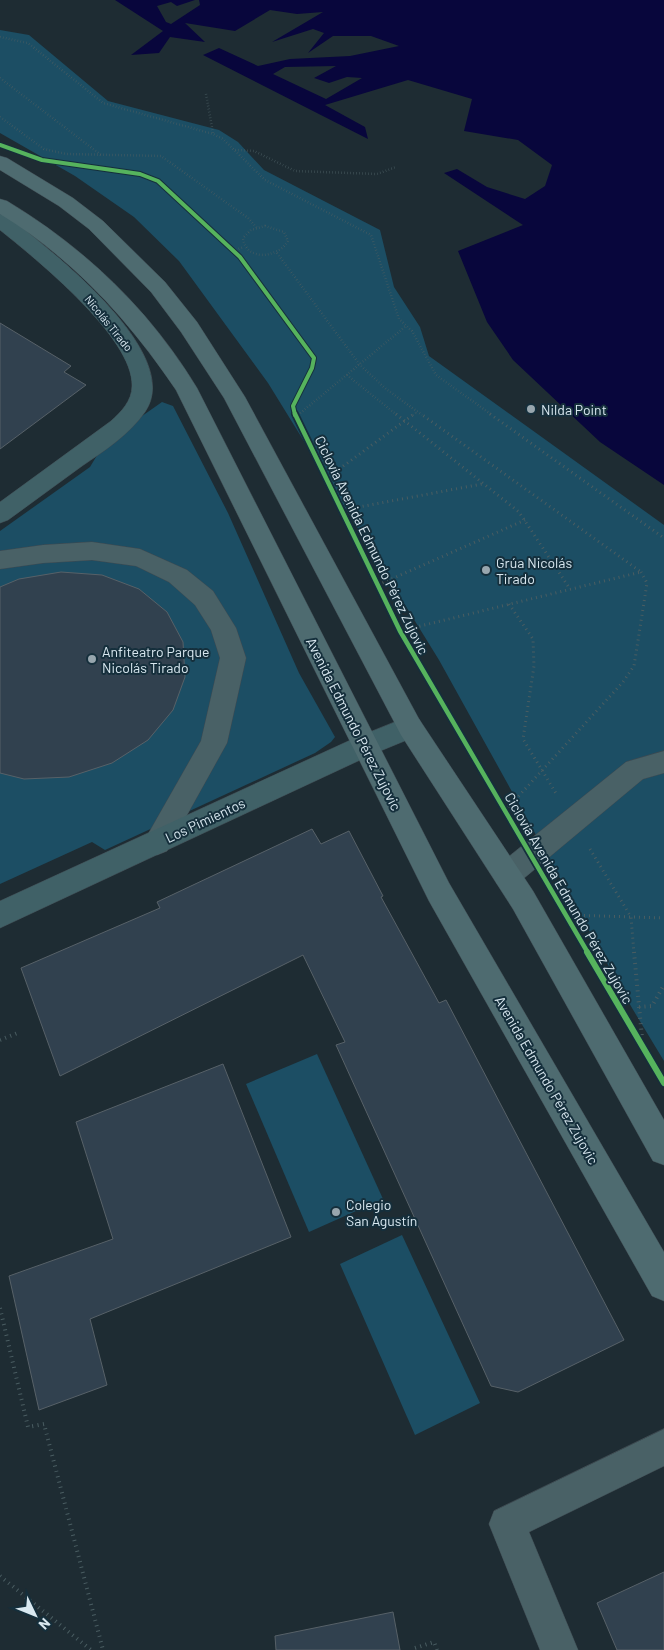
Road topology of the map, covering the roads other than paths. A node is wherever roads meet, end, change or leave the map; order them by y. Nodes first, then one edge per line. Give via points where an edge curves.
1 (0, 162) edge
2 (0, 205) edge
3 (0, 220) edge
4 (0, 514) edge
5 (0, 560) edge
6 (410, 727) junction
7 (364, 746) junction
8 (664, 762) edge
9 (157, 843) junction
10 (507, 875) junction
11 (0, 915) edge
12 (664, 1150) edge
13 (664, 1284) edge
14 (664, 1447) edge
15 (559, 1650) edge

1 - 6 highway via 66,202 96,225 158,287 189,327 234,397
2 - 7 highway, Avenida Edmundo Pérez Zujovic via 59,244 114,294 186,388
3 - 4 main road, Nicolás Tirado via 79,287 125,341 136,358 145,385 138,406 117,428
5 - 9 lane via 92,551 140,558 178,576 204,598 223,628 233,658 214,743
6 - 7 main road, Los Pimientos
6 - 10 highway
7 - 9 main road, Los Pimientos
7 - 13 highway, Avenida Edmundo Pérez Zujovic via 439,892
8 - 10 lane via 635,770
9 - 11 main road, Los Pimientos
10 - 12 highway
14 - 15 lane via 507,1524

